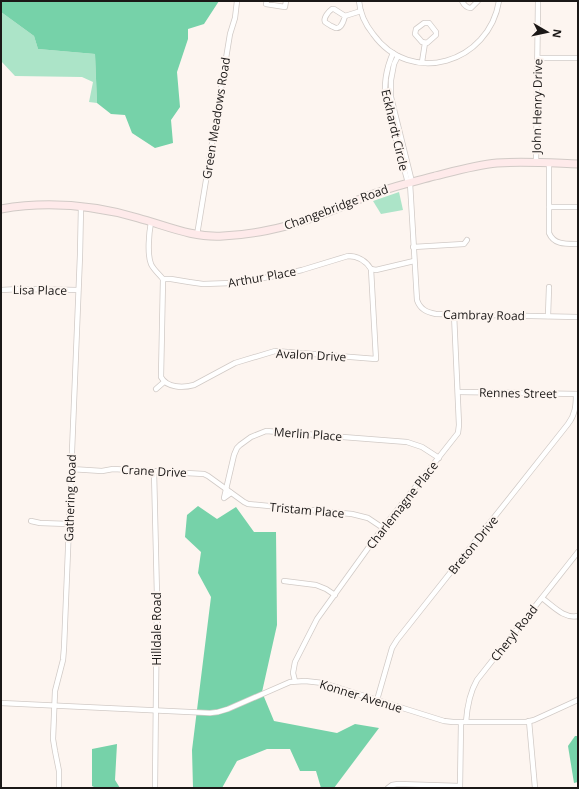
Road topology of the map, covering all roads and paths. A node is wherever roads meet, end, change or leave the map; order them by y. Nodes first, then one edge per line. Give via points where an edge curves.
1 (237, 1) edge
2 (267, 1) edge
3 (286, 1) edge
4 (359, 1) edge
5 (462, 1) edge
6 (478, 1) edge
7 (499, 1) edge
8 (538, 1) edge
9 (361, 11) junction
10 (345, 16) junction
11 (425, 43) junction
12 (396, 55) junction
13 (538, 58) junction
14 (578, 58) edge
15 (422, 62) junction
16 (536, 163) junction
17 (549, 163) junction
18 (578, 164) edge
19 (410, 183) junction
20 (81, 206) junction
21 (549, 206) junction
22 (578, 207) edge
23 (1, 208) edge
24 (151, 222) junction
25 (197, 235) junction
26 (467, 240) dead end
27 (578, 244) edge
28 (414, 247) junction
29 (414, 260) junction
30 (371, 269) junction
31 (163, 279) junction
32 (548, 287) dead end
33 (1, 290) edge
34 (78, 290) junction
35 (454, 314) junction
36 (548, 316) junction
37 (578, 317) edge
38 (164, 382) junction
39 (156, 389) dead end
40 (458, 392) junction
41 (577, 394) edge
42 (439, 458) junction
43 (71, 469) junction
44 (154, 471) junction
45 (226, 489) junction
46 (231, 493) junction
47 (31, 521) dead end
48 (69, 524) junction
49 (383, 528) junction
50 (578, 552) edge
51 (284, 581) dead end
52 (335, 594) junction
53 (542, 598) junction
54 (578, 616) edge
55 (295, 681) junction
56 (377, 700) junction
57 (578, 700) edge
58 (1, 703) edge
59 (55, 706) junction
60 (156, 711) junction
61 (529, 721) junction
62 (463, 722) junction
63 (460, 787) edge
64 (59, 788) edge
65 (155, 788) edge
66 (388, 788) edge
67 (535, 788) edge

1 - 25 street, Green Meadows Road
2 - 3 street via 266,4 284,7
4 - 9 street
5 - 6 street via 467,8 471,8
7 - 15 street via 491,26 474,47 461,56 445,61
8 - 13 street, John Henry Drive
9 - 10 street
9 - 12 street via 375,37
10 - 10 street via 338,28 325,21 332,9
11 - 11 street via 415,34 416,29 424,23 429,23 436,35
11 - 15 street
12 - 15 street via 414,62
12 - 19 street, Eckhardt Circle via 390,97
13 - 14 street
13 - 16 street, John Henry Drive
16 - 17 main road, Changebridge Road
16 - 19 main road, Changebridge Road via 496,164 464,169
17 - 18 main road, Changebridge Road
17 - 21 street
19 - 25 main road, Changebridge Road via 292,225 232,236
19 - 28 street, Cambray Road
20 - 23 main road, Changebridge Road via 48,204
20 - 24 main road, Changebridge Road
20 - 34 street, Gathering Road
21 - 22 street
21 - 27 street via 549,233 553,240 563,244
24 - 25 main road, Changebridge Road
24 - 31 street via 149,258
26 - 28 street via 464,244
28 - 29 street, Cambray Road
29 - 30 street via 382,269
29 - 35 street, Cambray Road via 417,300 421,307 430,313
30 - 31 street, Arthur Place via 359,258 348,256 281,275 232,283 203,284
30 - 38 street, Avalon Drive via 376,359 277,351 235,363 188,387
31 - 38 street via 161,374
32 - 36 street
33 - 34 street, Lisa Place
34 - 43 street, Gathering Road
35 - 36 street, Cambray Road
35 - 40 street, Charlemagne Place
36 - 37 street, Cambray Road
38 - 39 street
40 - 41 street, Rennes Street
40 - 42 street, Charlemagne Place via 459,428
41 - 56 street, Breton Drive via 571,420 397,640 392,648
42 - 45 street, Merlin Place via 422,447 407,442 266,431 251,437 237,448
42 - 49 street, Charlemagne Place
43 - 44 street, Crane Drive
43 - 48 street, Gathering Road
44 - 45 street, Crane Drive via 204,474
44 - 60 street, Hilldale Road
45 - 46 street, Crane Drive
45 - 46 street via 224,498
46 - 49 street, Tristam Place via 248,504 352,514 368,518
47 - 48 street
48 - 59 street, Gathering Road via 64,648 55,691
49 - 52 street, Charlemagne Place
50 - 53 street, Cheryl Road
51 - 52 street via 321,586
52 - 55 street, Charlemagne Place via 317,619 295,662
53 - 54 street via 566,615
53 - 62 street, Cheryl Road via 477,680
55 - 56 street, Konner Avenue via 323,683
55 - 60 street, Konner Avenue via 218,712
56 - 62 street, Konner Avenue via 444,721
57 - 61 street, Konner Avenue
58 - 59 street, Konner Avenue
59 - 60 street, Konner Avenue
59 - 64 street, Gathering Road via 54,743
60 - 65 street, Hilldale Road
61 - 62 street, Konner Avenue
61 - 67 street
62 - 63 street, Cheryl Road
63 - 66 street via 398,784

